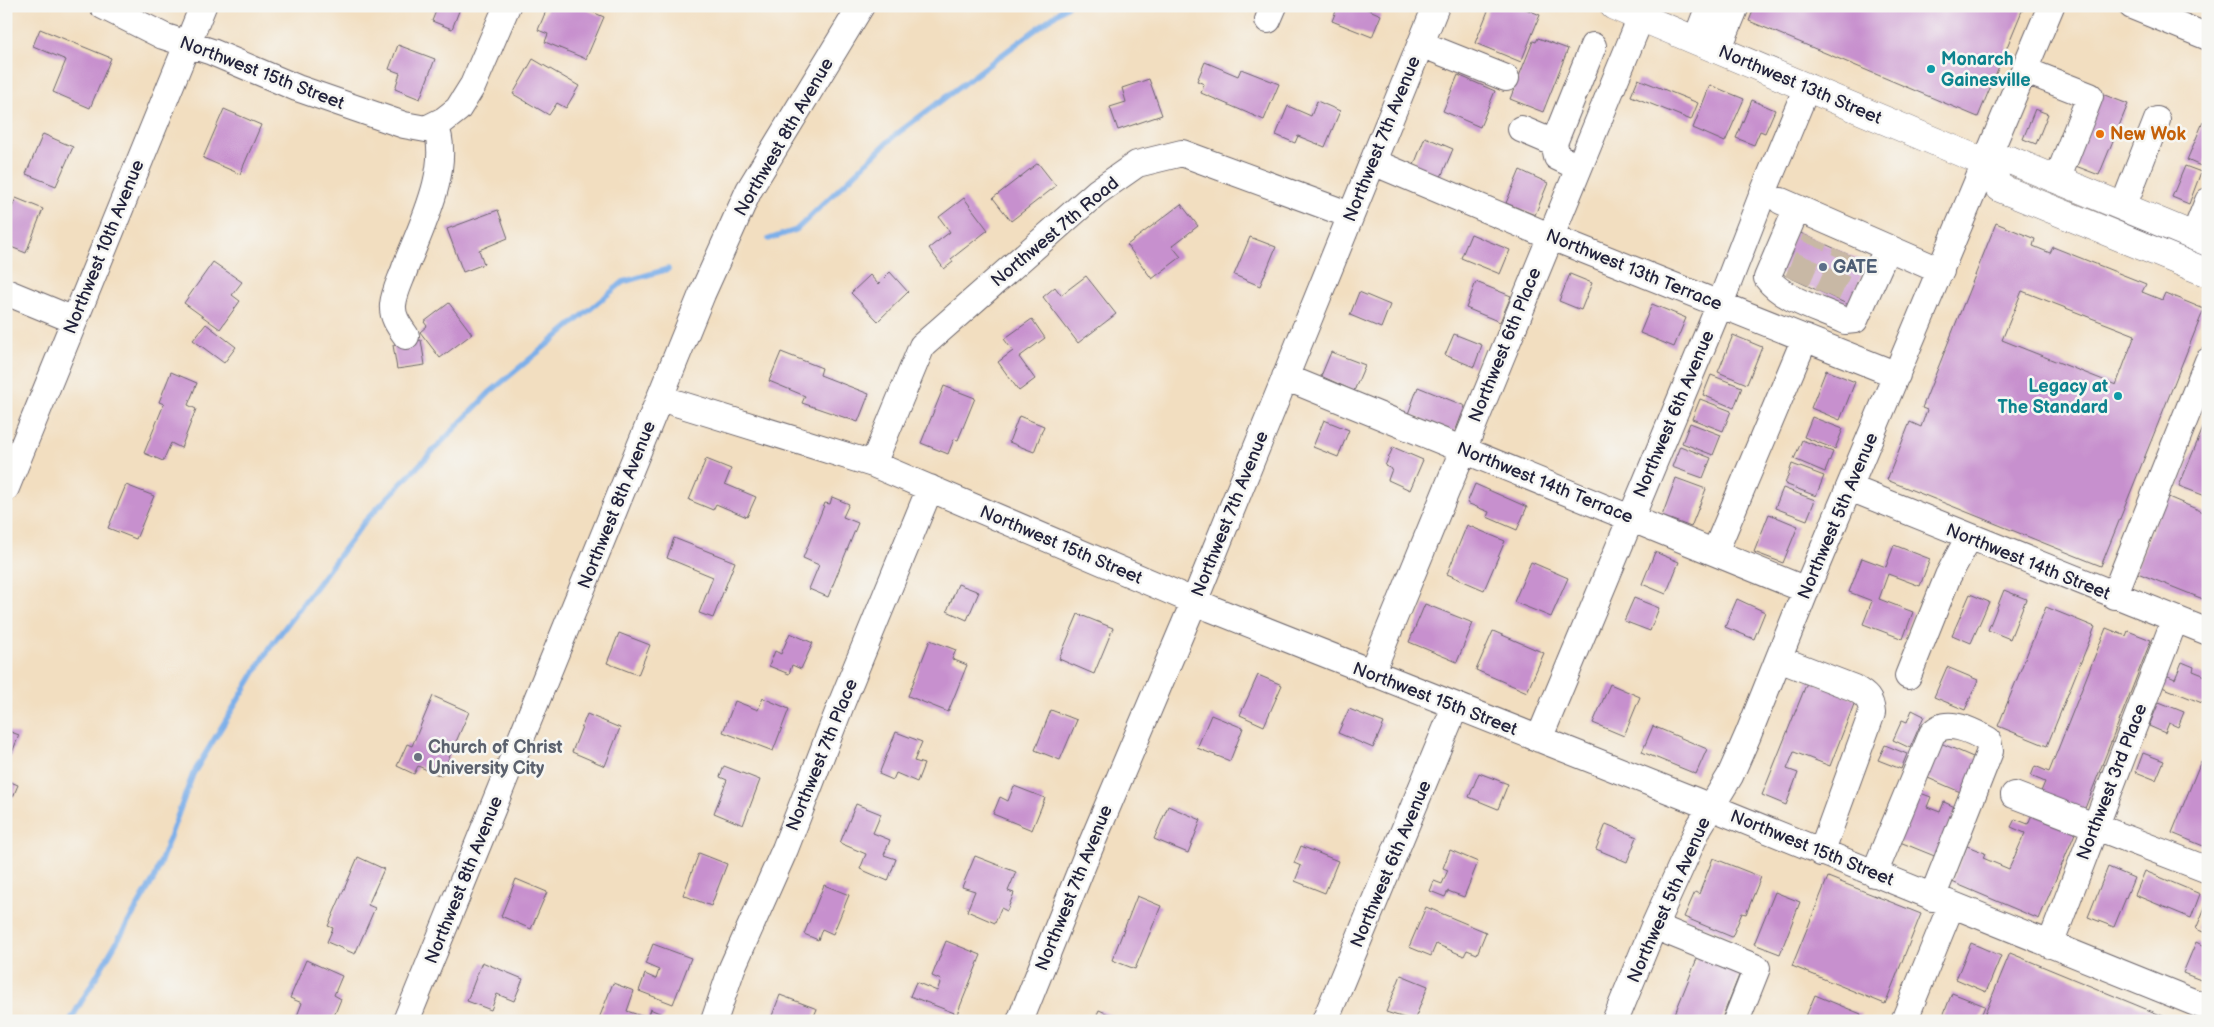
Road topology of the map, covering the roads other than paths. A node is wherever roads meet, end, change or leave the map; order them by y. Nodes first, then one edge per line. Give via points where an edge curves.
1 (103, 6) edge
2 (203, 6) edge
3 (507, 6) edge
4 (861, 6) edge
5 (1436, 6) edge
6 (1709, 6) edge
7 (1736, 6) edge
8 (2050, 6) edge
9 (2132, 6) edge
10 (1627, 10) edge
11 (2208, 37) edge
12 (187, 44) junction
13 (1421, 44) junction
14 (1707, 45) junction
15 (1593, 46) dead end
16 (2024, 70) junction
17 (1506, 78) dead end
18 (1578, 84) junction
19 (1807, 87) junction
20 (1608, 96) junction
21 (2157, 120) dead end
22 (431, 127) junction
23 (1521, 129) dead end
24 (1554, 143) junction
25 (1373, 162) junction
26 (1986, 163) junction
27 (1578, 167) junction
28 (2057, 180) junction
29 (1763, 193) junction
30 (2208, 201) edge
31 (2123, 207) junction
32 (1797, 208) junction
33 (1350, 216) junction
34 (1549, 236) junction
35 (2201, 239) edge
36 (1887, 249) junction
37 (1941, 271) junction
38 (2208, 273) edge
39 (6, 292) edge
40 (1720, 304) junction
41 (74, 320) junction
42 (406, 336) dead end
43 (1805, 338) junction
44 (2208, 361) edge
45 (1897, 375) junction
46 (1285, 377) junction
47 (660, 398) junction
48 (1462, 450) junction
49 (873, 464) junction
50 (6, 488) edge
51 (930, 488) junction
52 (1850, 488) junction
53 (1630, 518) junction
54 (1968, 538) junction
55 (1715, 552) junction
56 (1806, 590) junction
57 (2114, 596) junction
58 (1194, 602) junction
59 (2175, 619) junction
60 (2208, 632) edge
61 (1779, 659) junction
62 (1371, 674) junction
63 (1908, 676) dead end
64 (1455, 707) junction
65 (1539, 739) junction
66 (2014, 795) dead end
67 (1711, 807) junction
68 (2095, 827) junction
69 (1821, 853) junction
70 (2208, 870) edge
71 (1874, 874) junction
72 (1942, 902) junction
73 (1654, 926) junction
74 (2050, 945) junction
75 (2208, 1008) edge
76 (406, 1021) edge
77 (714, 1021) edge
78 (1020, 1021) edge
79 (1325, 1021) edge
80 (1615, 1021) edge
81 (1736, 1021) edge
82 (1904, 1021) edge

1 - 12 street, Northwest 15th Street via 163,36
2 - 12 street, Northwest 10th Avenue
3 - 22 street via 473,85 458,109
4 - 47 street, Northwest 8th Avenue via 749,190
5 - 13 street, Northwest 7th Avenue
6 - 14 street
7 - 14 street
8 - 16 street, Northwest 5th Avenue
9 - 11 street
10 - 14 main road, Northwest 13th Street
10 - 20 street, Northwest 6th Place
12 - 22 street, Northwest 15th Street via 404,126
12 - 41 street, Northwest 10th Avenue
13 - 17 street
13 - 25 street, Northwest 7th Avenue
14 - 19 main road, Northwest 13th Street
15 - 18 street
16 - 26 street, Northwest 5th Avenue
16 - 28 street via 2090,96
18 - 20 street
18 - 24 street
19 - 26 main road, Northwest 13th Street
19 - 29 street, Northwest 6th Avenue
20 - 27 street, Northwest 6th Place
21 - 31 street
22 - 42 street via 440,135 437,177 393,306 395,319
23 - 24 street
24 - 27 street via 1557,157
25 - 33 street, Northwest 7th Avenue
25 - 34 street, Northwest 13th Terrace
26 - 28 main road, Northwest 13th Street via 2010,160
26 - 37 street, Northwest 5th Avenue
26 - 38 main road via 2000,188
27 - 34 street, Northwest 6th Place
28 - 31 main road, Northwest 13th Street
29 - 32 street
29 - 40 street, Northwest 6th Avenue
30 - 35 street
31 - 35 main road, Northwest 13th Street
32 - 36 street via 1819,230 1850,244
32 - 36 street via 1767,278 1775,289 1794,288 1824,302 1845,321 1855,320
33 - 46 street, Northwest 7th Avenue
33 - 49 street, Northwest 7th Road via 1182,153 1137,164 1097,192 922,346
34 - 40 street, Northwest 13th Terrace
34 - 48 street, Northwest 6th Place
36 - 37 street
37 - 45 street, Northwest 5th Avenue
39 - 41 street
40 - 43 street, Northwest 13th Terrace
40 - 53 street, Northwest 6th Avenue
41 - 50 street, Northwest 10th Avenue
43 - 45 street, Northwest 13th Terrace
43 - 55 street
44 - 57 street
45 - 52 street, Northwest 5th Avenue
46 - 48 street, Northwest 14th Terrace
46 - 58 street, Northwest 7th Avenue
47 - 49 street, Northwest 15th Street
47 - 76 street, Northwest 8th Avenue
48 - 53 street, Northwest 14th Terrace
48 - 62 street, Northwest 6th Place
49 - 51 street, Northwest 15th Street
51 - 58 street, Northwest 15th Street
51 - 77 street, Northwest 7th Place via 785,850 732,968
52 - 54 street, Northwest 14th Street
52 - 56 street, Northwest 5th Avenue
53 - 55 street, Northwest 14th Terrace
53 - 65 street, Northwest 6th Avenue
54 - 57 street, Northwest 14th Street
54 - 63 street via 1948,576
55 - 56 street, Northwest 14th Terrace
56 - 61 street, Northwest 5th Avenue
57 - 59 street, Northwest 14th Street
58 - 62 street, Northwest 15th Street
58 - 78 street, Northwest 7th Avenue
59 - 60 street, Northwest 14th Street
59 - 68 street, Northwest 3rd Place
61 - 67 street, Northwest 5th Avenue via 1734,768
61 - 69 street via 1854,688 1871,701 1872,713
62 - 64 street, Northwest 15th Street
64 - 65 street, Northwest 15th Street
64 - 79 street, Northwest 6th Avenue
65 - 67 street, Northwest 15th Street
66 - 68 street
67 - 69 street, Northwest 15th Street
67 - 73 street, Northwest 5th Avenue
68 - 70 street
68 - 74 street, Northwest 3rd Place
69 - 71 street, Northwest 15th Street
71 - 72 street, Northwest 15th Street
71 - 72 street via 1932,734 1940,727 1955,726 1969,731 1988,740 1990,751
72 - 74 street, Northwest 15th Street
72 - 82 street
73 - 80 street, Northwest 5th Avenue
73 - 81 street via 1757,968
74 - 75 street, Northwest 15th Street

